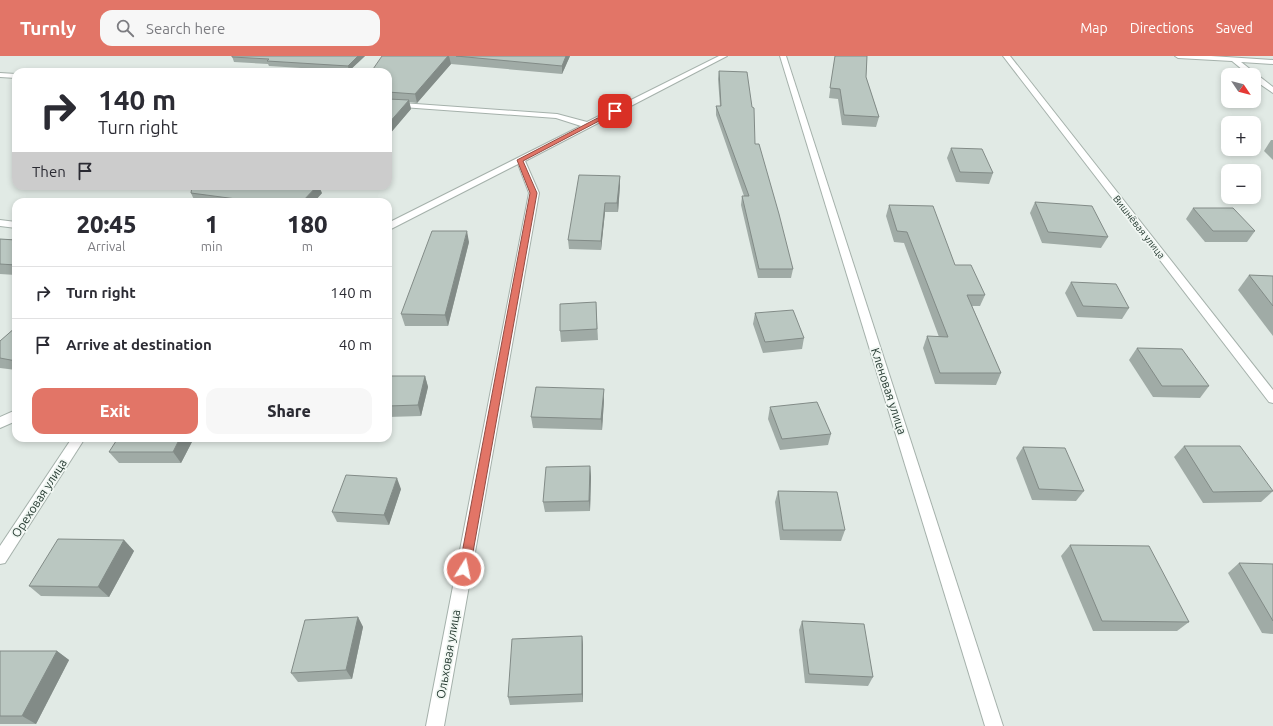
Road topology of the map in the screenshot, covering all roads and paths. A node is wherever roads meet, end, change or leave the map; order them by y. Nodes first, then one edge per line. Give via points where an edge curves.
1 (724, 56) edge
2 (783, 56) edge
3 (1006, 56) edge
4 (1178, 56) edge
5 (1234, 60) junction
6 (1273, 62) edge
7 (1244, 68) edge
8 (0, 75) edge
9 (12, 76) edge
10 (1261, 82) edge
11 (1273, 91) edge
12 (392, 104) edge
13 (588, 125) junction
14 (520, 160) junction
15 (0, 223) edge
16 (12, 224) edge
17 (392, 224) edge
18 (1273, 399) edge
19 (12, 417) edge
20 (0, 423) edge
21 (76, 442) edge
22 (0, 558) edge
23 (435, 726) edge
24 (994, 726) edge

1 - 13 street
2 - 24 street, Кленовая улица
3 - 18 street, Вишнёвая улица
4 - 5 street
5 - 6 street
5 - 7 street
8 - 9 street
10 - 11 street
12 - 13 street via 557,116
13 - 14 street
14 - 17 street
14 - 23 street, Ольховая улица via 534,193
15 - 16 street
19 - 20 street
21 - 22 street, Ореховая улица

